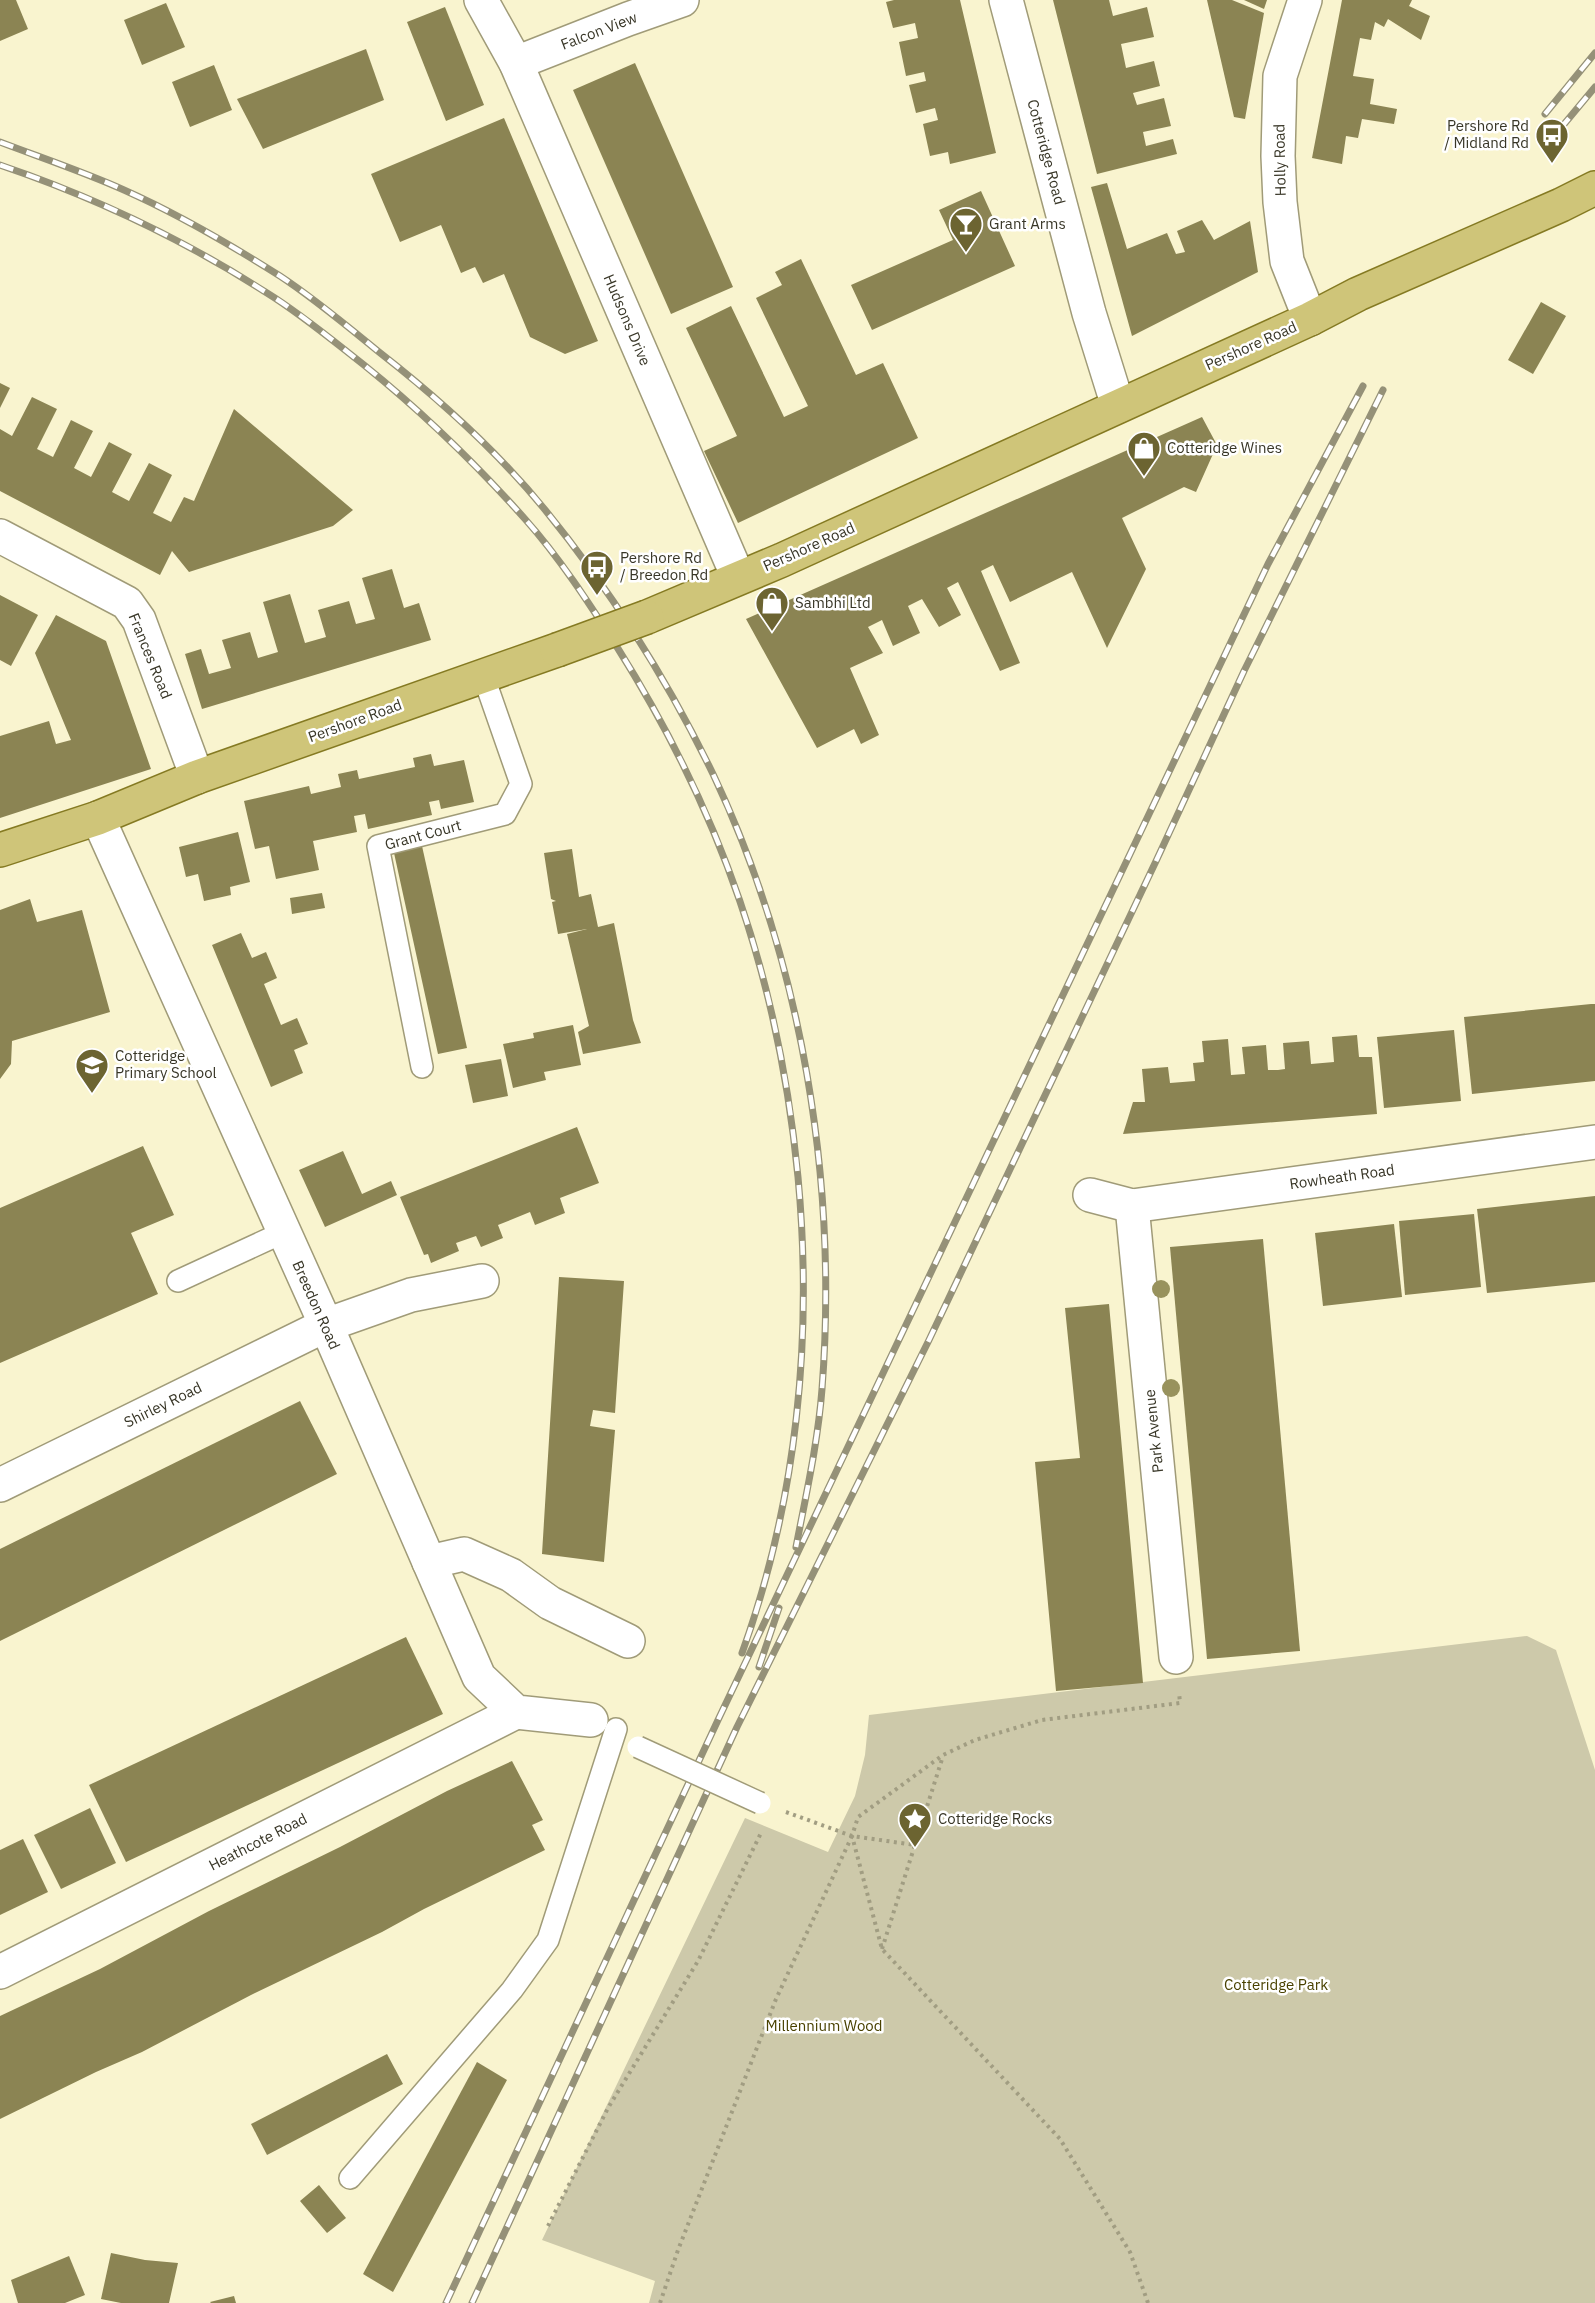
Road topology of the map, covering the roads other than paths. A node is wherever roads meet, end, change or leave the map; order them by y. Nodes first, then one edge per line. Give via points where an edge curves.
1 (481, 0) edge
2 (682, 0) edge
3 (1006, 0) edge
4 (1305, 0) edge
5 (516, 63) junction
6 (1595, 188) edge
7 (1310, 319) junction
8 (1118, 406) junction
9 (0, 536) edge
10 (738, 577) junction
11 (483, 675) junction
12 (196, 777) junction
13 (98, 818) junction
14 (0, 850) edge
15 (422, 1066) dead end
16 (1595, 1142) edge
17 (1090, 1194) dead end
18 (1132, 1206) junction
19 (284, 1232) junction
20 (178, 1281) dead end
21 (482, 1281) dead end
22 (326, 1325) junction
23 (0, 1485) edge
24 (429, 1562) junction
25 (628, 1641) dead end
26 (1176, 1657) road end
27 (516, 1712) junction
28 (603, 1724) junction
29 (767, 1805) road end
30 (0, 1972) edge
31 (350, 2178) dead end

1 - 5 street, Hudsons Drive
2 - 5 street, Falcon View
3 - 8 street, Cotteridge Road via 1089,313
4 - 7 street, Holly Road via 1280,76 1278,156 1287,261
5 - 10 street, Hudsons Drive
6 - 7 main road, Pershore Road
7 - 8 main road, Pershore Road
8 - 10 main road, Pershore Road
9 - 12 street, Frances Road via 127,603 139,620
10 - 11 main road, Pershore Road, bridge via 647,617
11 - 12 main road, Pershore Road
11 - 15 lane, Grant Court via 521,784 505,814 378,846
12 - 13 main road, Pershore Road
13 - 14 main road, Pershore Road
13 - 19 street, Breedon Road
16 - 18 street, Rowheath Road
17 - 18 street, Rowheath Road
18 - 26 street, Park Avenue
19 - 20 lane
19 - 22 street, Breedon Road
21 - 22 street, Shirley Road via 411,1295
22 - 23 street, Shirley Road
22 - 24 street, Breedon Road
24 - 25 street via 464,1554 511,1575 550,1603
24 - 27 street, Breedon Road via 479,1677
27 - 28 street
27 - 30 street, Heathcote Road
28 - 29 lane, bridge via 638,1748
28 - 31 lane via 548,1940 512,1990

